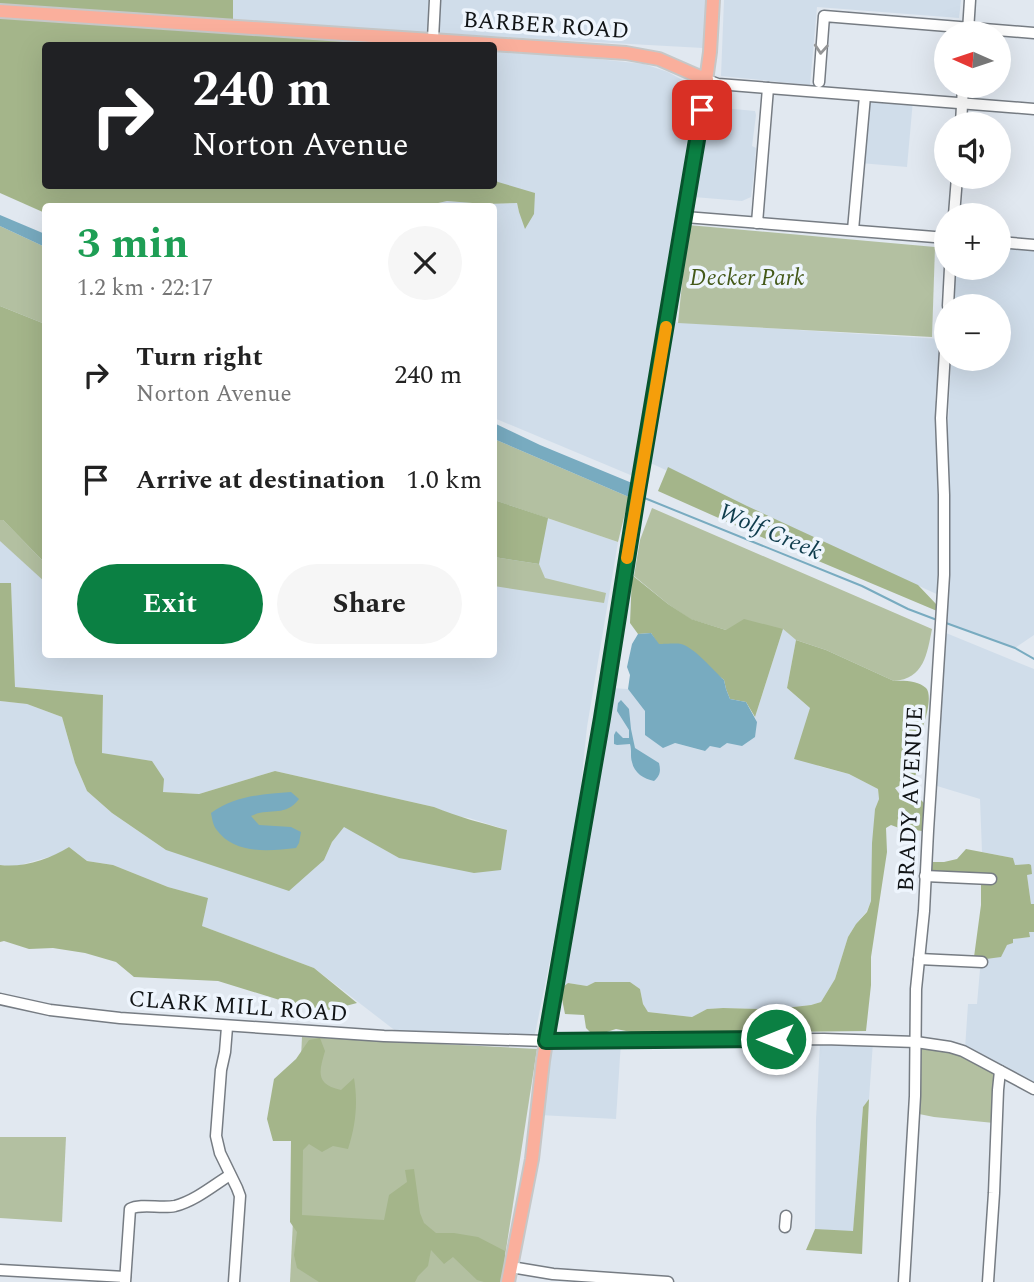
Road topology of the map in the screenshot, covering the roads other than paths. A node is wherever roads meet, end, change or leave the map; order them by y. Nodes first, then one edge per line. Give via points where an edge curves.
1 (435, 0) edge
2 (713, 0) edge
3 (970, 0) edge
4 (0, 11) edge
5 (969, 21) edge
6 (934, 27) edge
7 (1012, 32) edge
8 (1034, 33) edge
9 (433, 39) junction
10 (473, 42) edge
11 (497, 44) edge
12 (707, 80) junction
13 (819, 82) dead end
14 (768, 88) junction
15 (865, 96) junction
16 (963, 98) edge
17 (962, 104) junction
18 (1034, 109) edge
19 (962, 112) edge
20 (685, 217) junction
21 (757, 223) junction
22 (853, 230) junction
23 (934, 237) edge
24 (1011, 243) edge
25 (1034, 245) edge
26 (944, 371) edge
27 (925, 876) junction
28 (991, 879) dead end
29 (919, 959) junction
30 (982, 962) dead end
31 (0, 999) edge
32 (227, 1027) junction
33 (546, 1041) junction
34 (916, 1041) junction
35 (1000, 1071) junction
36 (1034, 1089) edge
37 (230, 1175) junction
38 (511, 1267) junction
39 (0, 1270) edge
40 (125, 1280) edge
41 (234, 1282) edge
42 (508, 1282) edge
43 (668, 1282) edge
44 (904, 1282) edge
45 (988, 1282) edge

1 - 9 street
2 - 12 main road
3 - 5 street
4 - 9 main road, BARBER ROAD
6 -> 13 street via 824,16
7 - 8 street
9 - 10 main road, BARBER ROAD
11 - 12 main road, BARBER ROAD via 635,54
12 - 14 street
12 - 20 main road
14 - 15 street
14 - 21 street
15 - 17 street
15 - 22 street
16 - 17 street
17 - 18 street
17 - 19 street
20 - 21 street
20 - 33 main road
21 - 22 street
22 - 23 street
24 - 25 street
26 - 27 street, BRADY AVENUE via 943,606
27 - 28 street
27 - 29 street, BRADY AVENUE
29 - 30 street
29 - 34 street, BRADY AVENUE
31 - 32 street, CLARK MILL ROAD via 76,1014
32 - 33 street, CLARK MILL ROAD
32 - 37 street via 216,1136
33 - 34 street, CLARK MILL ROAD
33 - 38 main road via 532,1159
34 - 35 street, CLARK MILL ROAD via 963,1051
34 - 44 street, BRADY AVENUE
35 - 36 street, CLARK MILL ROAD
35 - 45 street
37 - 40 street via 181,1204 133,1207
37 - 41 street via 240,1196
38 - 42 main road
38 - 43 street
39 - 40 street

